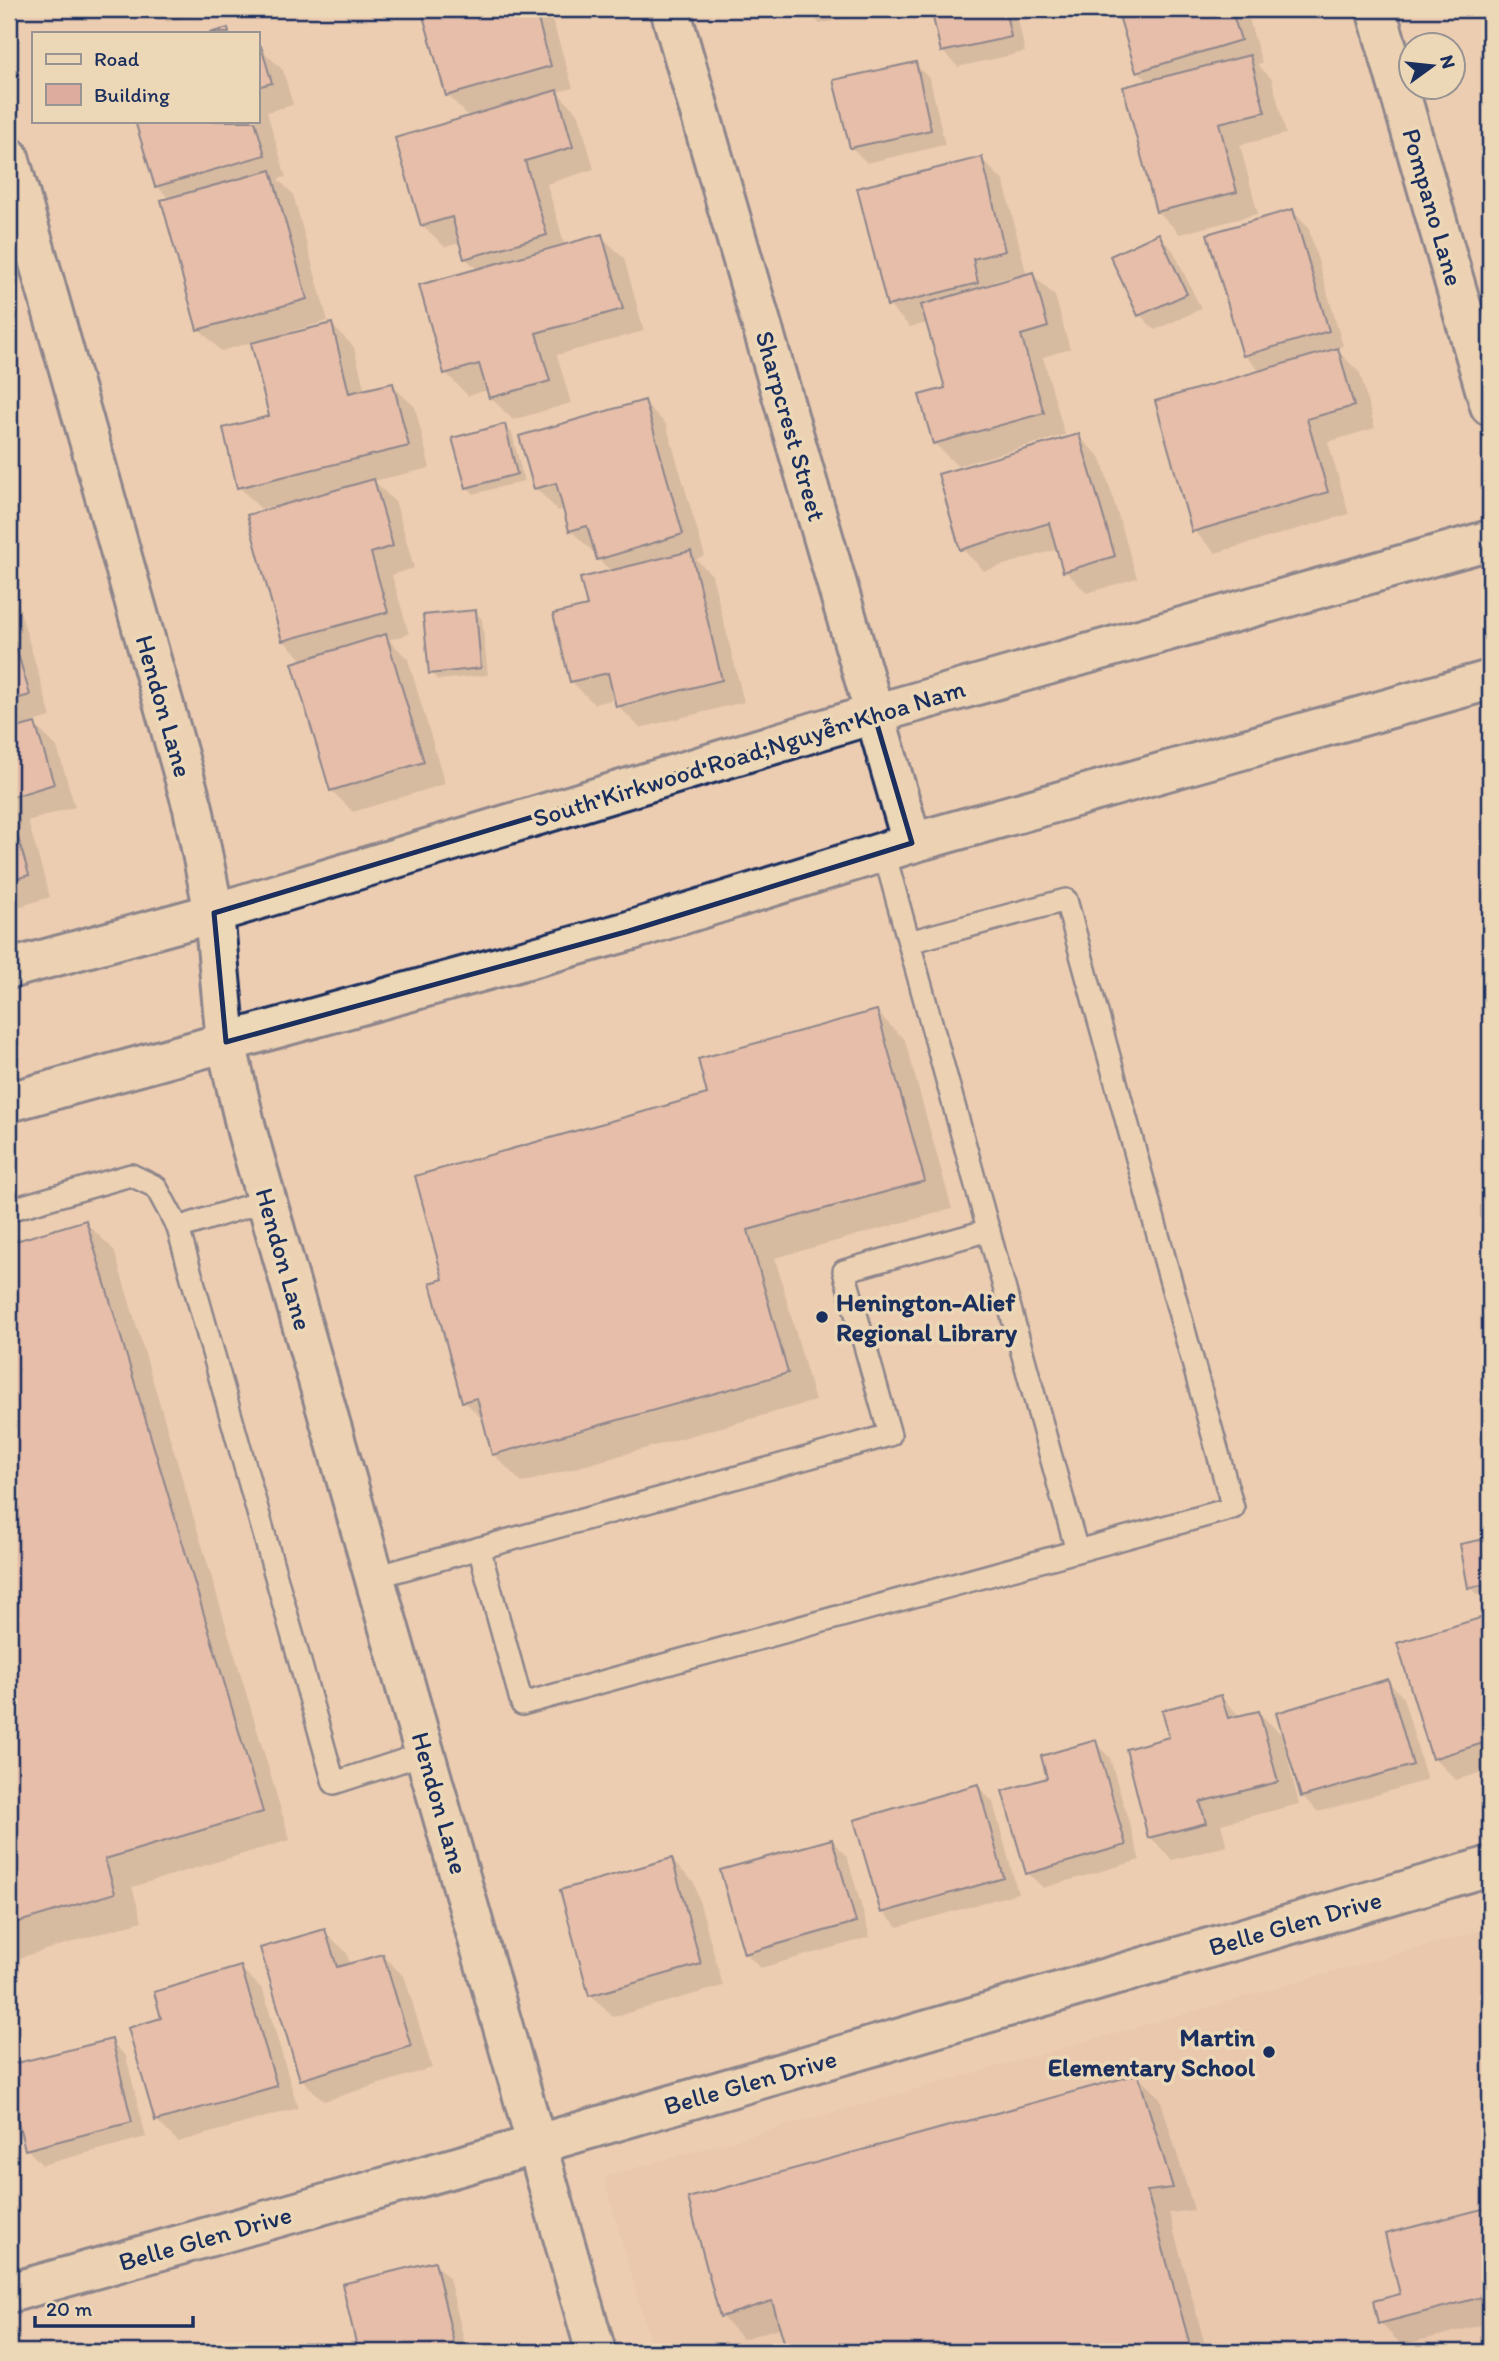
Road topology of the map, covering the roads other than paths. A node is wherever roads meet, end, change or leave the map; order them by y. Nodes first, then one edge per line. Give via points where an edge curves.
1 (670, 9) edge
2 (1376, 9) edge
3 (9, 157) edge
4 (1490, 406) edge
5 (1490, 540) edge
6 (1490, 680) edge
7 (874, 714) junction
8 (898, 847) junction
9 (214, 913) junction
10 (909, 942) junction
11 (9, 969) edge
12 (226, 1042) junction
13 (9, 1102) edge
14 (267, 1200) junction
15 (9, 1210) edge
16 (178, 1228) junction
17 (989, 1230) junction
18 (479, 1548) junction
19 (1077, 1551) junction
20 (375, 1577) junction
21 (426, 1752) junction
22 (1490, 1866) edge
23 (538, 2144) junction
24 (9, 2293) edge
25 (596, 2352) edge

1 - 7 street, Sharpcrest Street
2 - 4 street, Pompano Lane
3 - 9 street, Hendon Lane via 193,808
5 - 7 street, South Kirkwood Road;Nguyễn Khoa Nam
6 - 8 street
7 - 8 street, Sharpcrest Street
7 - 9 street, South Kirkwood Road;Nguyễn Khoa Nam
8 - 10 lane
8 - 12 street via 629,931
9 - 11 street, South Kirkwood Road;Nguyễn Khoa Nam
9 - 12 street, Hendon Lane
10 - 17 lane
10 - 19 lane via 1066,900 1077,939 1233,1508
12 - 13 street
12 - 14 street, Hendon Lane
14 - 16 lane
14 - 20 street, Hendon Lane
15 - 16 lane via 131,1175 156,1187
16 - 21 lane via 334,1783
17 - 18 lane via 844,1271 890,1434
17 - 19 lane
18 - 19 lane via 522,1704
18 - 20 lane
20 - 21 street, Hendon Lane
21 - 23 street, Hendon Lane
22 - 23 street, Belle Glen Drive
23 - 24 street, Belle Glen Drive
23 - 25 street, Hendon Lane

